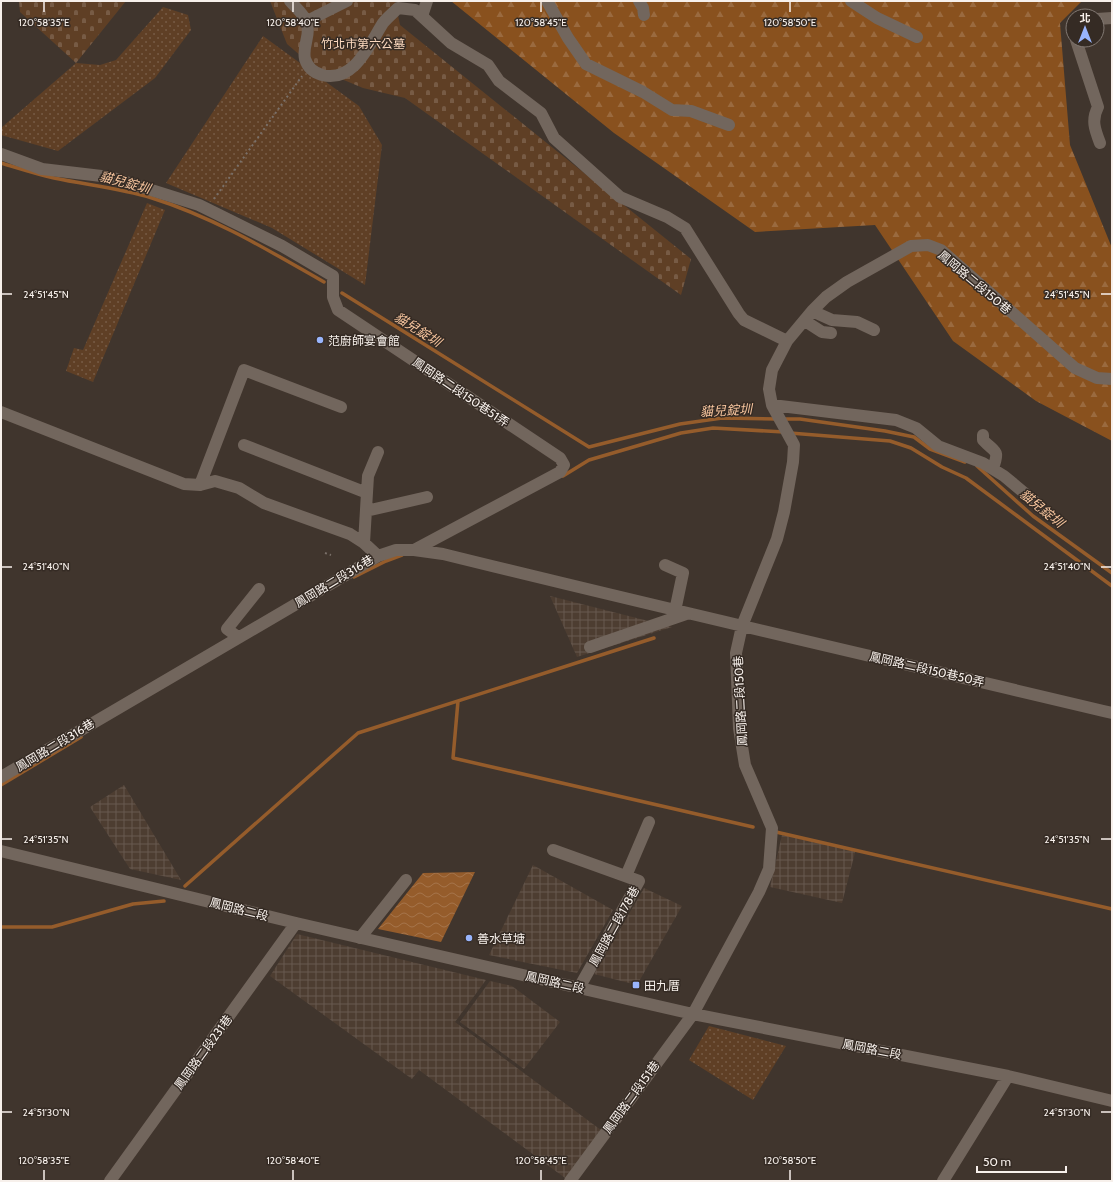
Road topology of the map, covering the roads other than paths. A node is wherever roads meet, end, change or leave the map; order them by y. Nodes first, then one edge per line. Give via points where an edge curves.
1 (290, 1) edge
2 (347, 1) edge
3 (427, 1) edge
4 (547, 1) edge
5 (639, 1) edge
6 (851, 1) edge
7 (644, 15) dead end
8 (422, 16) junction
9 (307, 22) junction
10 (917, 37) dead end
11 (1079, 48) edge
12 (729, 125) dead end
13 (1100, 143) dead end
14 (1, 154) edge
15 (809, 316) junction
16 (874, 330) dead end
17 (831, 333) dead end
18 (787, 341) junction
19 (1112, 380) edge
20 (341, 407) dead end
21 (775, 410) junction
22 (1, 412) edge
23 (983, 435) dead end
24 (244, 445) dead end
25 (378, 452) dead end
26 (993, 468) junction
27 (200, 485) junction
28 (367, 493) junction
29 (427, 497) dead end
30 (1040, 506) dead end
31 (366, 511) junction
32 (364, 542) junction
33 (414, 550) junction
34 (378, 556) junction
35 (665, 565) dead end
36 (260, 589) dead end
37 (675, 611) junction
38 (687, 614) junction
39 (742, 626) junction
40 (238, 637) junction
41 (590, 647) dead end
42 (1112, 713) edge
43 (1, 777) edge
44 (649, 822) dead end
45 (1, 850) edge
46 (552, 850) dead end
47 (626, 876) junction
48 (406, 880) dead end
49 (296, 923) junction
50 (360, 938) junction
51 (579, 988) junction
52 (693, 1014) junction
53 (1008, 1076) junction
54 (1112, 1101) edge
55 (110, 1181) edge
56 (570, 1181) edge
57 (943, 1181) edge

1 - 9 street
2 - 9 street
3 - 8 street
4 - 12 street via 586,64 643,92 672,110 691,111
5 - 7 street via 644,8
6 - 10 street via 877,18
8 - 9 street via 415,10 398,8 384,22 354,67 340,74 326,76 314,73 305,58 304,45 309,31
8 - 18 street via 451,43 488,65 499,81 538,110 554,138 620,197 678,222 685,228 744,320
11 - 13 street via 1098,107 1093,115 1094,129
14 - 33 street, 鳳岡路二段150巷51弄 via 42,169 110,177 207,209 282,246 333,276 333,297 338,310 560,458 564,465 560,472
15 - 16 street via 857,322
15 - 17 street via 822,332
15 - 18 street, 鳳岡路二段150巷
15 - 19 street, 鳳岡路二段150巷 via 826,297 847,282 911,246 928,245 941,250 1075,368 1097,378
18 - 21 street, 鳳岡路二段150巷 via 772,370 769,389
20 - 27 street via 244,370
21 - 26 street via 896,420 916,428 938,446
21 - 39 street, 鳳岡路二段150巷 via 794,444 793,462 777,539
22 - 27 street, 鳳岡路二段316巷 via 184,484
23 - 26 street via 984,440 996,450 997,457
24 - 28 street
25 - 28 street via 368,476
26 - 30 street
27 - 32 street, 鳳岡路二段316巷 via 215,481 239,488 264,503 350,534
28 - 31 street
29 - 31 street
31 - 32 street
32 - 34 street, 鳳岡路二段316巷
33 - 34 street, 鳳岡路二段150巷51弄 via 396,550
33 - 37 street, 鳳岡路二段150巷51弄 via 443,554
34 - 40 street, 鳳岡路二段316巷
35 - 37 street via 683,573
36 - 40 street via 227,629
37 - 38 street, 鳳岡路二段150巷51弄
38 - 39 street, 鳳岡路二段150巷51弄
38 - 41 street
39 - 42 street, 鳳岡路二段150巷50弄
39 - 52 street, 鳳岡路二段150巷 via 736,653 739,728 745,765 772,828 769,869
40 - 43 street, 鳳岡路二段316巷
44 - 47 street
45 - 49 street, 鳳岡路二段
46 - 47 street, 鳳岡路二段178巷
47 - 51 street, 鳳岡路二段178巷 via 639,881
48 - 50 street
49 - 50 street, 鳳岡路二段
49 - 55 street, 鳳岡路二段231巷
50 - 51 street, 鳳岡路二段
51 - 52 street, 鳳岡路二段
52 - 53 street, 鳳岡路二段
52 - 56 street, 鳳岡路二段151巷
53 - 54 street, 鳳岡路二段
53 - 57 street

